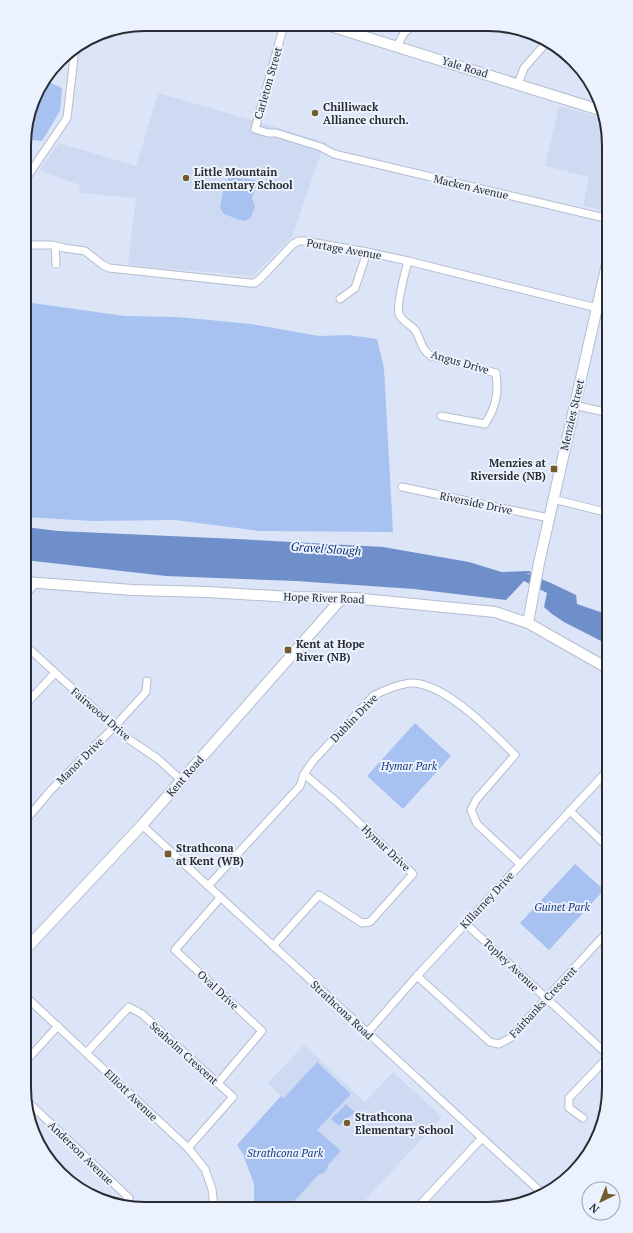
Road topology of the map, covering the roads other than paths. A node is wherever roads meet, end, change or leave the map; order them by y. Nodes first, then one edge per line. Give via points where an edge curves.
1 (282, 31) edge
2 (347, 31) edge
3 (406, 31) edge
4 (397, 46) junction
5 (543, 46) edge
6 (74, 56) edge
7 (518, 84) junction
8 (596, 109) edge
9 (334, 154) joint
10 (31, 171) edge
11 (602, 217) edge
12 (31, 245) edge
13 (55, 246) junction
14 (367, 252) junction
15 (408, 261) junction
16 (56, 264) dead end
17 (602, 284) edge
18 (340, 299) dead end
19 (596, 308) junction
20 (602, 309) edge
21 (574, 405) junction
22 (602, 412) edge
23 (441, 416) dead end
24 (402, 487) dead end
25 (553, 499) junction
26 (602, 511) edge
27 (549, 518) junction
28 (31, 583) edge
29 (36, 584) junction
30 (31, 589) edge
31 (342, 598) junction
32 (529, 618) junction
33 (31, 650) edge
34 (602, 665) edge
35 (55, 672) junction
36 (147, 681) dead end
37 (31, 698) edge
38 (114, 727) junction
39 (304, 774) junction
40 (602, 777) edge
41 (181, 780) junction
42 (570, 811) junction
43 (31, 814) edge
44 (142, 825) junction
45 (602, 841) edge
46 (520, 864) junction
47 (208, 886) junction
48 (220, 898) junction
49 (465, 923) junction
50 (602, 938) edge
51 (31, 944) edge
52 (273, 946) junction
53 (417, 976) junction
54 (546, 998) junction
55 (31, 1001) edge
56 (58, 1026) junction
57 (367, 1033) junction
58 (602, 1050) edge
59 (87, 1052) junction
60 (31, 1055) edge
61 (602, 1064) edge
62 (218, 1083) junction
63 (32, 1106) edge
64 (583, 1118) dead end
65 (482, 1138) junction
66 (188, 1148) junction
67 (539, 1189) edge
68 (127, 1201) edge
69 (213, 1202) edge
70 (423, 1202) edge

1 - 9 street, Carleton Street via 255,129 321,147
2 - 4 street, Yale Road
3 - 4 street
4 - 7 street, Yale Road
5 - 7 street via 524,68
6 - 10 street via 67,118
7 - 8 street, Yale Road
9 - 11 street, Macken Avenue
12 - 13 street, Portage Avenue
13 - 14 street, Portage Avenue via 85,251 109,268 250,283 260,279 291,246 299,241
13 - 16 street
14 - 15 street, Portage Avenue
14 - 18 street via 355,288
15 - 19 street, Portage Avenue
15 - 23 street, Angus Drive via 399,314 414,328 422,348 431,356 496,373 496,400 493,412 485,424
17 - 19 street, Menzies Street
19 - 20 street, Portage Avenue
19 - 21 street, Menzies Street
21 - 22 street
21 - 25 street, Menzies Street
24 - 27 street, Riverside Drive
25 - 26 street
25 - 27 street, Menzies Street
27 - 32 street, Menzies Street
28 - 29 street, Hope River Road
29 - 30 street
29 - 31 street, Hope River Road
31 - 32 street, Hope River Road via 495,612
31 - 41 street, Kent Road
32 - 34 street, Hope River Road
33 - 35 street, Fairwood Drive
35 - 37 street
35 - 38 street, Fairwood Drive
36 - 38 street, Manor Drive via 146,692
38 - 41 street, Fairwood Drive via 158,759
38 - 43 street, Manor Drive
39 - 46 street, Dublin Drive via 373,696 384,690 413,682 438,689 466,709 515,755 476,800 471,810 477,824
39 - 47 street, Dublin Drive via 300,786
39 - 52 street, Hymar Drive via 413,874 370,922 362,923 319,895
40 - 42 street, Killarney Drive
41 - 44 street, Kent Road
42 - 45 street
42 - 46 street, Killarney Drive
44 - 47 street, Strathcona Road
44 - 51 street, Kent Road
46 - 49 street, Killarney Drive
47 - 48 street, Strathcona Road
48 - 52 street, Strathcona Road
48 - 62 street, Oval Drive via 175,950 262,1031
49 - 53 street, Killarney Drive
49 - 54 street, Topley Avenue
50 - 54 street, Fairbanks Crescent
52 - 57 street, Strathcona Road
53 - 54 street, Fairbanks Crescent via 490,1042 499,1044 510,1038
53 - 57 street, Killarney Drive
54 - 58 street, Topley Avenue
55 - 56 street, Elliott Avenue
56 - 59 street, Elliott Avenue
56 - 60 street
57 - 65 street, Strathcona Road
59 - 62 street, Seaholm Crescent via 129,1007 142,1014
59 - 66 street, Elliott Avenue
61 - 64 street via 570,1098 569,1108
62 - 66 street, Seaholm Crescent via 233,1098
63 - 68 street, Anderson Avenue via 129,1198
65 - 67 street, Strathcona Road
65 - 70 street
66 - 69 street, Elliott Avenue via 205,1169

